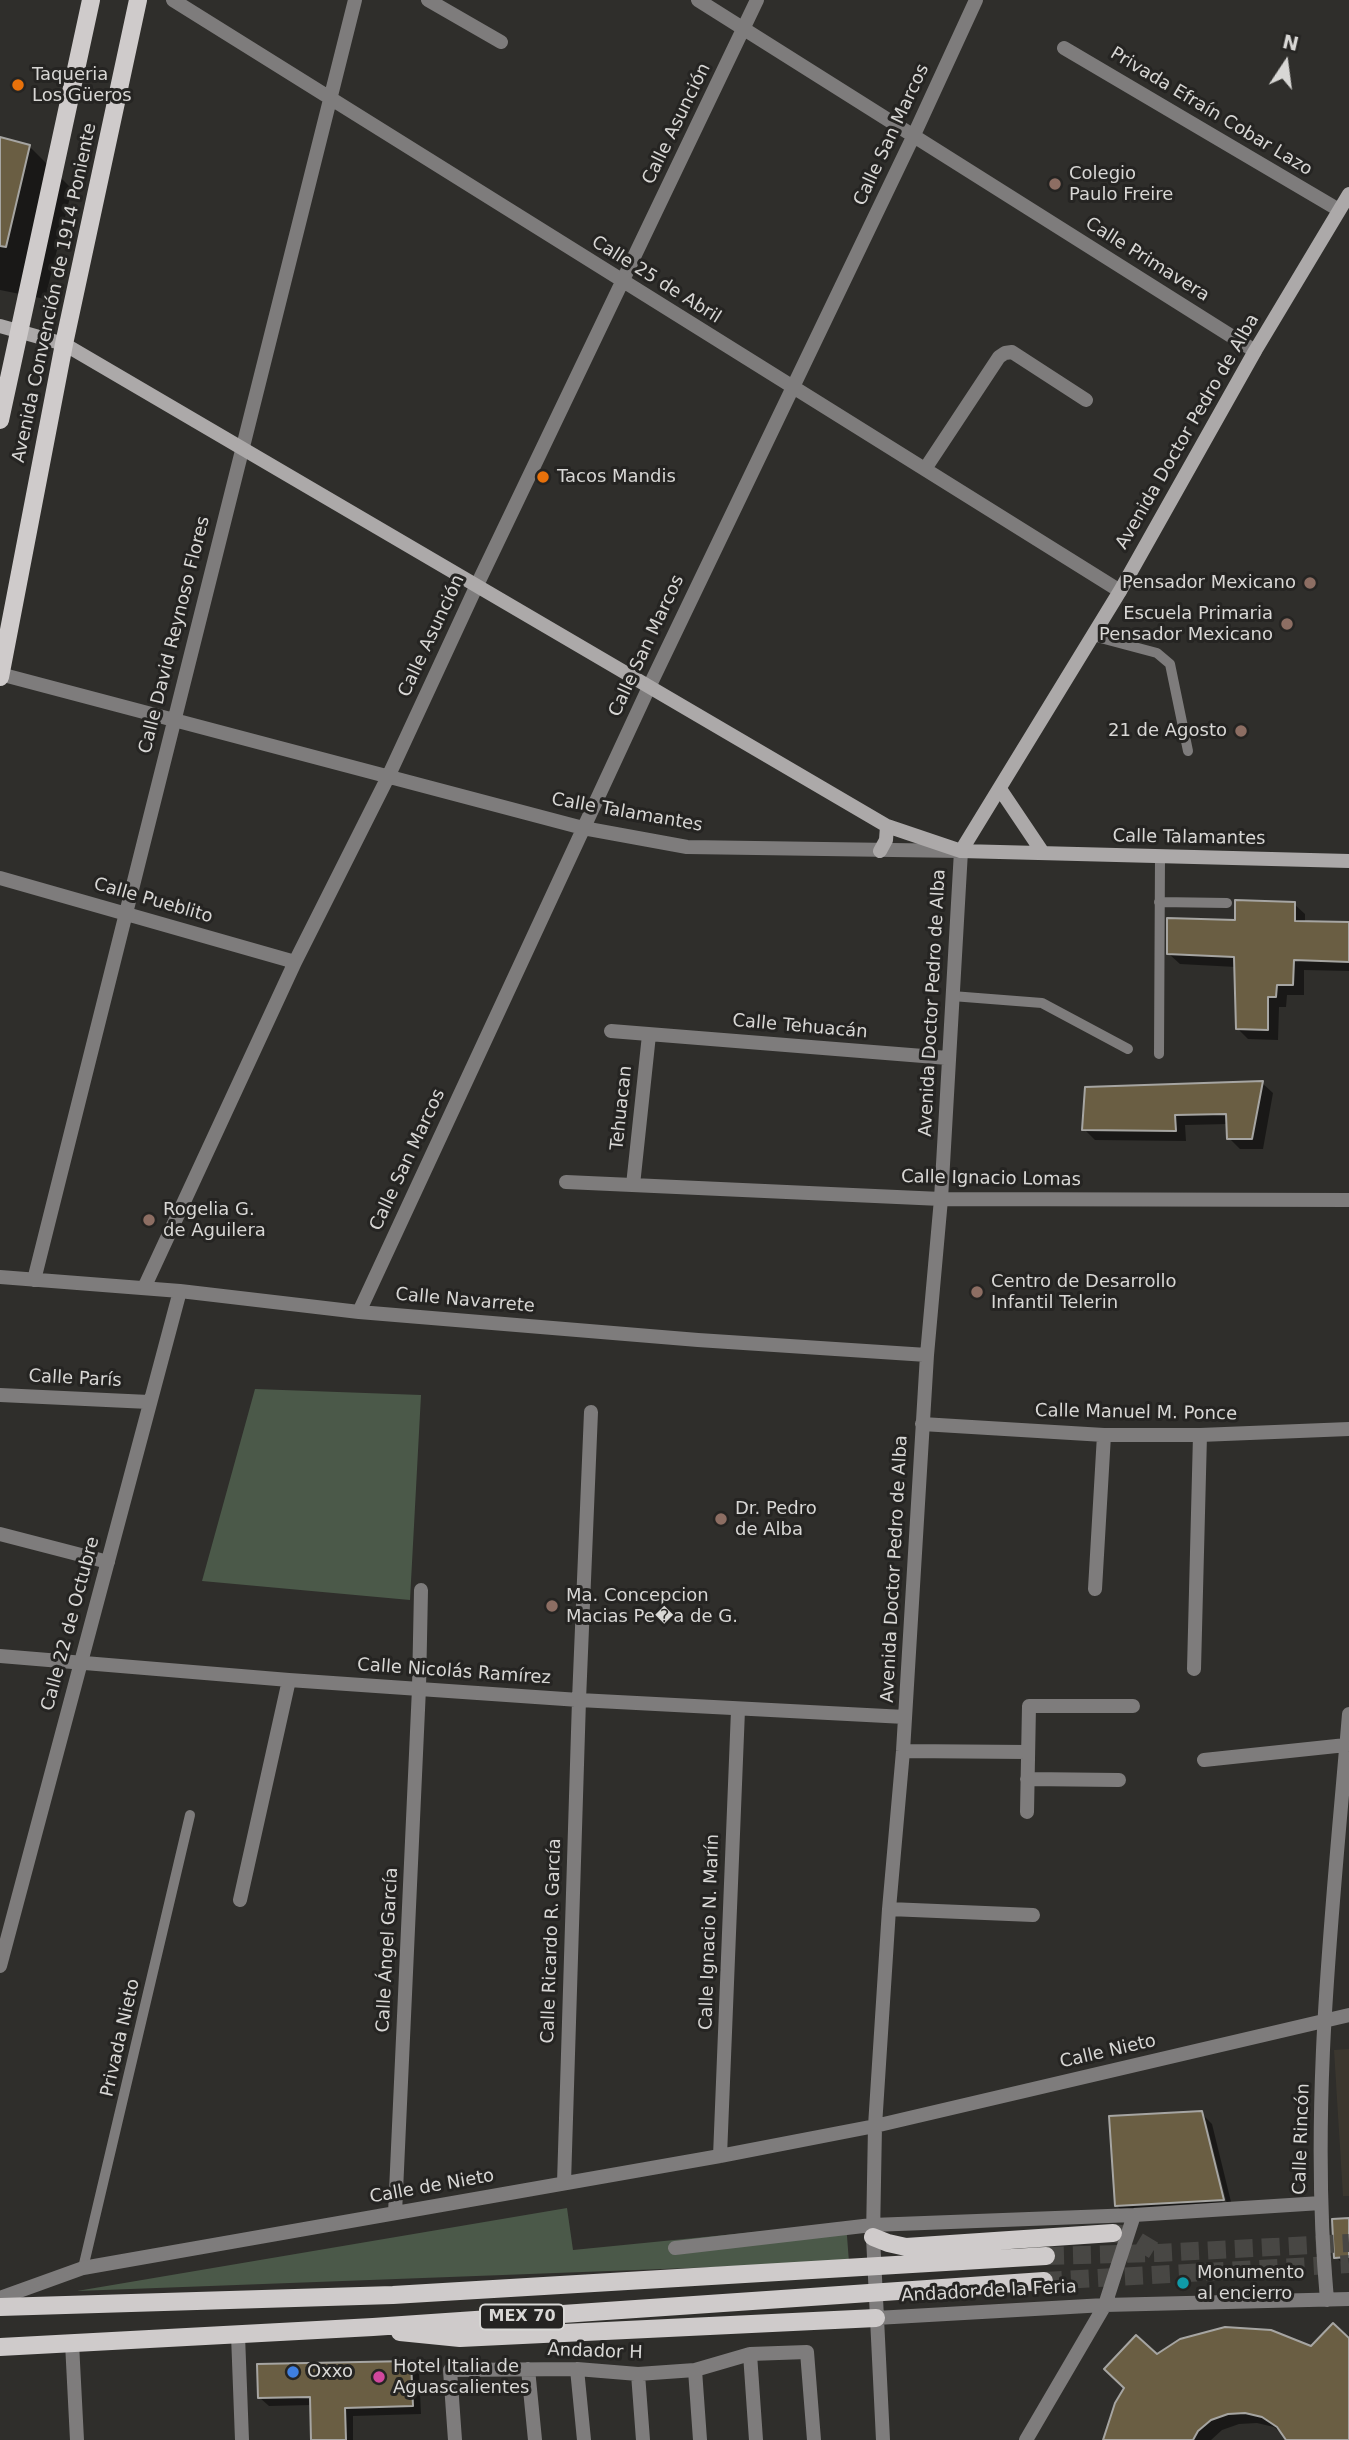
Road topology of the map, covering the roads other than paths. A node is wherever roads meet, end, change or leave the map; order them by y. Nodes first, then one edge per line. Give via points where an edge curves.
1 (91, 0) edge
2 (138, 0) edge
3 (173, 0) edge
4 (355, 0) edge
5 (428, 0) edge
6 (698, 0) edge
7 (757, 0) edge
8 (976, 0) edge
9 (744, 28) junction
10 (501, 42) dead end
11 (1064, 48) dead end
12 (331, 100) junction
13 (913, 137) junction
14 (1349, 194) edge
15 (1339, 210) junction
16 (622, 281) junction
17 (0, 326) edge
18 (19, 330) junction
19 (64, 344) junction
20 (1255, 351) junction
21 (792, 387) junction
22 (1086, 400) dead end
23 (0, 420) edge
24 (242, 447) junction
25 (925, 469) junction
26 (477, 585) junction
27 (1120, 591) junction
28 (1093, 636) junction
29 (0, 675) edge
30 (650, 685) junction
31 (173, 721) junction
32 (1188, 751) dead end
33 (388, 776) junction
34 (1000, 789) junction
35 (887, 826) junction
36 (583, 828) junction
37 (880, 851) junction
38 (961, 851) junction
39 (1043, 853) junction
40 (1160, 856) junction
41 (1349, 861) edge
42 (0, 878) edge
43 (1159, 902) junction
44 (1227, 903) dead end
45 (124, 913) junction
46 (295, 962) junction
47 (952, 996) junction
48 (611, 1031) dead end
49 (649, 1035) junction
50 (1128, 1049) dead end
51 (1159, 1054) dead end
52 (948, 1058) junction
53 (566, 1182) dead end
54 (633, 1185) junction
55 (941, 1199) junction
56 (1349, 1200) edge
57 (0, 1277) edge
58 (34, 1280) junction
59 (144, 1288) junction
60 (180, 1291) junction
61 (359, 1312) junction
62 (927, 1355) junction
63 (0, 1395) edge
64 (149, 1402) junction
65 (591, 1412) dead end
66 (922, 1424) junction
67 (1349, 1429) edge
68 (1104, 1434) junction
69 (1200, 1435) junction
70 (0, 1534) edge
71 (108, 1562) junction
72 (1096, 1589) dead end
73 (421, 1590) dead end
74 (0, 1656) edge
75 (79, 1664) junction
76 (1194, 1669) dead end
77 (289, 1680) junction
78 (419, 1688) junction
79 (579, 1700) junction
80 (1133, 1706) dead end
81 (738, 1710) junction
82 (1349, 1714) edge
83 (905, 1717) junction
84 (1346, 1745) junction
85 (903, 1751) junction
86 (1027, 1752) junction
87 (1204, 1760) dead end
88 (1027, 1779) junction
89 (1119, 1780) dead end
90 (1027, 1812) dead end
91 (190, 1815) dead end
92 (1345, 1825) edge
93 (240, 1900) dead end
94 (889, 1909) junction
95 (1033, 1915) dead end
96 (0, 1966) edge
97 (1349, 2015) edge
98 (1324, 2022) junction
99 (875, 2126) junction
100 (720, 2156) junction
101 (564, 2183) junction
102 (1321, 2203) junction
103 (395, 2213) junction
104 (1134, 2215) junction
105 (872, 2231) junction
106 (1113, 2232) tunnel mouth
107 (675, 2248) dead end
108 (1046, 2256) tunnel mouth
109 (83, 2268) junction
110 (1044, 2281) tunnel mouth
111 (0, 2298) edge
112 (1349, 2299) edge
113 (1326, 2300) junction
114 (1105, 2305) junction
115 (0, 2307) edge
116 (875, 2313) junction
117 (373, 2327) junction
118 (238, 2335) junction
119 (72, 2343) junction
120 (0, 2347) edge
121 (750, 2354) junction
122 (577, 2369) junction
123 (528, 2370) junction
124 (695, 2370) junction
125 (638, 2374) junction
126 (77, 2440) edge
127 (242, 2440) edge
128 (455, 2440) edge
129 (535, 2440) edge
130 (584, 2440) edge
131 (643, 2440) edge
132 (700, 2440) edge
133 (756, 2440) edge
134 (814, 2440) edge
135 (883, 2440) edge
136 (1026, 2440) edge

1 - 18 main road, Avenida Convención de 1914 Poniente
2 - 19 main road, Avenida Convención de 1914 Poniente
3 - 12 street, Calle 25 de Abril
4 - 12 street, Calle David Reynoso Flores
5 - 10 street
6 - 9 street, Calle Primavera
7 - 9 street, Calle Asunción
8 - 13 street, Calle San Marcos
9 - 13 street, Calle Primavera
9 - 16 street, Calle Asunción
11 - 15 street, Privada Efraín Cobar Lazo
12 - 16 street, Calle 25 de Abril
12 - 24 street, Calle David Reynoso Flores
13 - 20 street, Calle Primavera
13 - 21 street, Calle San Marcos
14 - 15 street, Avenida Doctor Pedro de Alba
15 - 20 street, Avenida Doctor Pedro de Alba
16 - 21 street, Calle 25 de Abril
16 - 26 street, Calle Asunción
17 - 18 street
18 - 19 street
18 - 23 main road, Avenida Convención de 1914 Poniente
19 - 24 street
19 - 29 main road, Avenida Convención de 1914 Poniente
20 - 27 street, Avenida Doctor Pedro de Alba
21 - 25 street, Calle 25 de Abril
21 - 30 street, Calle San Marcos
22 - 25 street via 1012,352 1005,353
24 - 26 street
24 - 31 street, Calle David Reynoso Flores
25 - 27 street, Calle 25 de Abril
26 - 30 street
26 - 33 street, Calle Asunción
27 - 28 street, Avenida Doctor Pedro de Alba
28 - 32 lane via 1157,653 1170,664
28 - 34 street, Avenida Doctor Pedro de Alba
29 - 31 street, Calle Talamantes
30 - 35 street
30 - 36 street, Calle San Marcos
31 - 33 street, Calle Talamantes
31 - 45 street, Calle David Reynoso Flores
33 - 36 street, Calle Talamantes
33 - 46 street, Calle Asunción
34 - 38 street, Avenida Doctor Pedro de Alba
34 - 39 street
35 - 37 street
35 - 38 street
36 - 37 street, Calle Talamantes via 687,847
36 - 61 street, Calle San Marcos
37 - 38 street, Calle Talamantes
38 - 39 street, Calle Talamantes
38 - 47 street, Avenida Doctor Pedro de Alba
39 - 40 street, Calle Talamantes
40 - 41 street, Calle Talamantes
40 - 43 lane
42 - 45 street, Calle Pueblito
43 - 44 lane
43 - 51 lane
45 - 46 street, Calle Pueblito
45 - 58 street, Calle David Reynoso Flores
46 - 59 street, Calle Asunción
47 - 50 lane via 1042,1003
47 - 52 street, Avenida Doctor Pedro de Alba
48 - 49 street, Calle Tehuacán
49 - 52 street, Calle Tehuacán
49 - 54 street, Tehuacan
52 - 55 street, Avenida Doctor Pedro de Alba
53 - 54 street, Calle Ignacio Lomas
54 - 55 street, Calle Ignacio Lomas
55 - 56 street, Calle Ignacio Lomas
55 - 62 street, Avenida Doctor Pedro de Alba
57 - 58 street, Calle Navarrete
58 - 59 street, Calle Navarrete
59 - 60 street, Calle Navarrete
60 - 61 street, Calle Navarrete
60 - 64 street, Calle 22 de Octubre
61 - 62 street, Calle Navarrete
62 - 66 street, Avenida Doctor Pedro de Alba
63 - 64 street, Calle París
64 - 71 street, Calle 22 de Octubre
65 - 79 street, Calle Ricardo R. García
66 - 68 street, Calle Manuel M. Ponce
66 - 83 street, Avenida Doctor Pedro de Alba
67 - 69 street, Calle Manuel M. Ponce
68 - 69 street, Calle Manuel M. Ponce
68 - 72 street
69 - 76 street
70 - 71 street
71 - 75 street, Calle 22 de Octubre
73 - 78 street, Calle Ángel García
74 - 75 street, Calle Nicolás Ramírez
75 - 77 street, Calle Nicolás Ramírez
75 - 96 street, Calle 22 de Octubre
77 - 78 street, Calle Nicolás Ramírez
77 - 93 street
78 - 79 street, Calle Nicolás Ramírez
78 - 103 street, Calle Ángel García
79 - 81 street, Calle Nicolás Ramírez
79 - 101 street, Calle Ricardo R. García
80 - 86 street via 1032,1705
81 - 83 street, Calle Nicolás Ramírez
81 - 100 street, Calle Ignacio N. Marín
82 - 84 street, Calle Rincón
83 - 85 street, Avenida Doctor Pedro de Alba
84 - 87 street
84 - 92 street, Calle Rincón
85 - 86 street
85 - 94 street, Avenida Doctor Pedro de Alba
86 - 88 street
88 - 89 street
88 - 90 street
91 - 109 lane, Privada Nieto
92 - 98 street, Calle Rincón
94 - 95 street
94 - 99 street, Avenida Doctor Pedro de Alba
97 - 98 street, Calle Nieto
98 - 99 street, Calle Nieto
98 - 102 street, Calle Rincón
99 - 100 street, Calle de Nieto
99 - 105 street, Avenida Doctor Pedro de Alba
100 - 101 street, Calle de Nieto
101 - 103 street, Calle de Nieto
102 - 104 street, Calle Rincón
102 - 113 street
103 - 109 street, Calle de Nieto
104 - 105 street, Calle Rincón
104 - 114 street
105 - 106 main road via 888,2243 906,2247
105 - 107 street, Calle Rincón
105 - 116 street, Avenida Doctor Pedro de Alba
108 - 115 main road, MEX 70 via 393,2295
109 - 111 street, Calle de Nieto
110 - 117 main road, MEX 70
112 - 113 street, Andador de la Feria
113 - 114 street, Andador de la Feria
114 - 116 street, Andador de la Feria
114 - 136 street
116 - 117 main road via 460,2338
116 - 135 street, Avenida Doctor Pedro de Alba
117 - 118 main road, MEX 70
118 - 119 main road, MEX 70
118 - 127 street
119 - 120 main road, MEX 70
119 - 126 street
121 - 124 street, Andador H
121 - 133 street
121 - 134 street, Andador H via 807,2351
122 - 123 street, Andador H
122 - 125 street, Andador H
122 - 130 street
123 - 128 street, Andador H via 450,2370
123 - 129 street
124 - 125 street, Andador H
124 - 132 street
125 - 131 street

